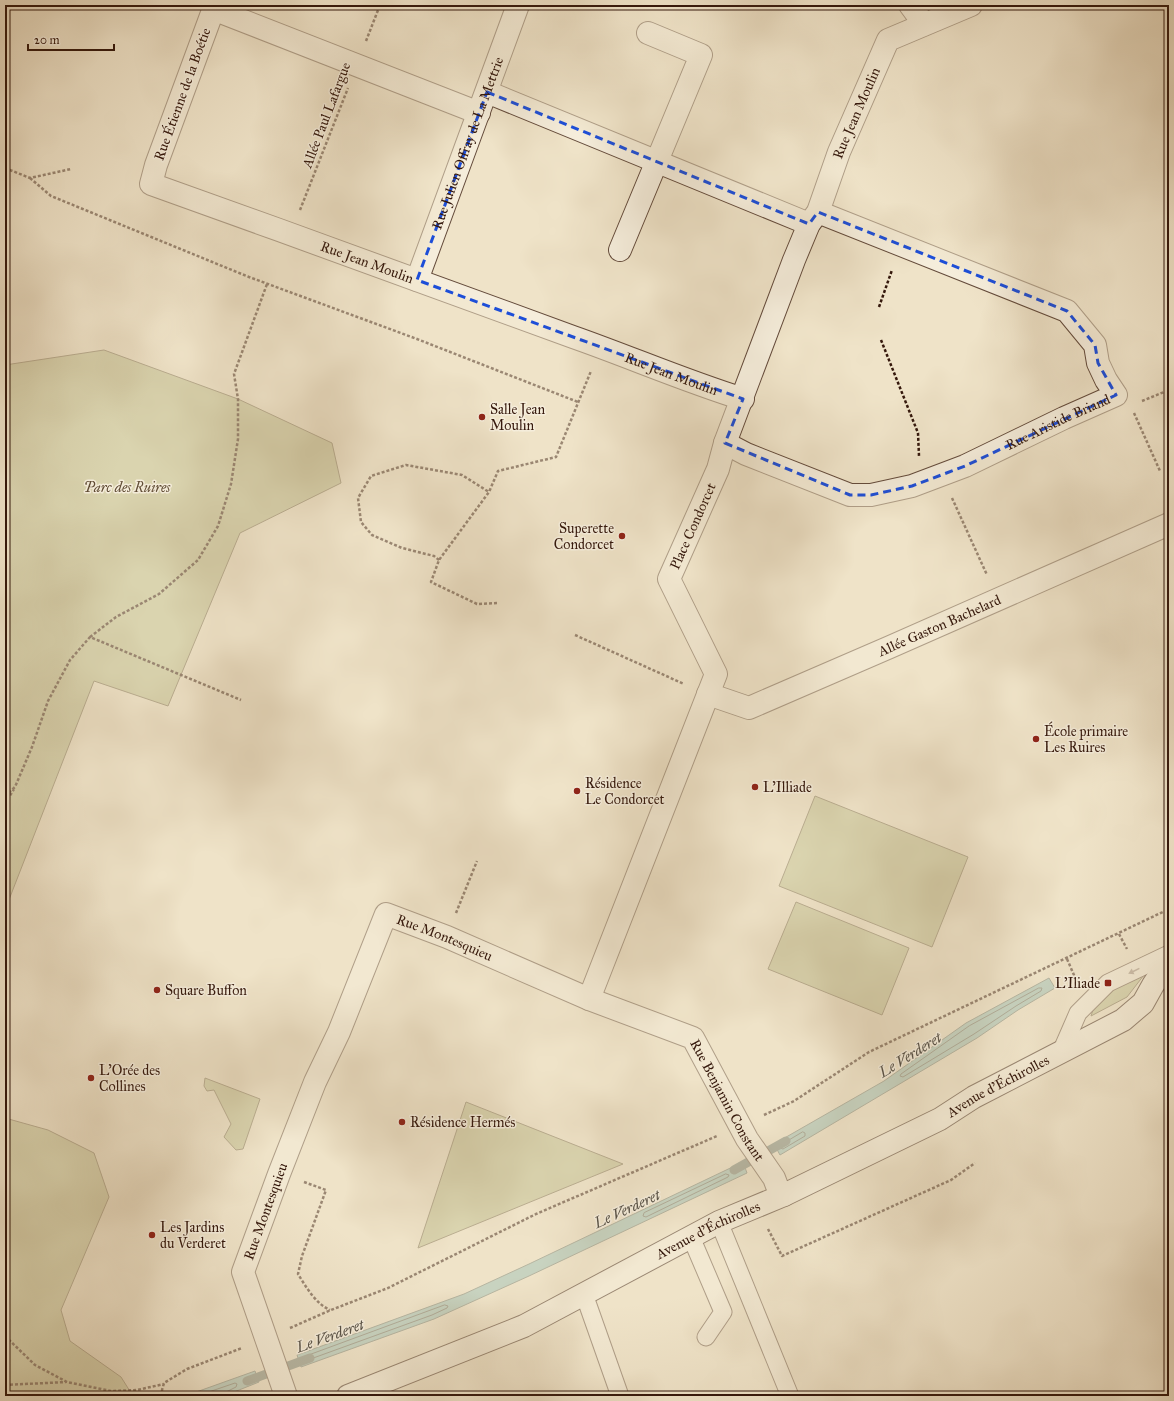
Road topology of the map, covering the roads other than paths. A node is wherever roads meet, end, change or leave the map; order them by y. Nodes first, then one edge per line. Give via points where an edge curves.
1 (518, 5) edge
2 (910, 5) edge
3 (972, 5) edge
4 (214, 7) edge
5 (924, 24) junction
6 (648, 33) dead end
7 (487, 92) junction
8 (479, 113) junction
9 (151, 184) joint
10 (814, 218) junction
11 (620, 250) dead end
12 (417, 280) junction
13 (743, 399) junction
14 (725, 443) junction
15 (1169, 524) edge
16 (708, 694) junction
17 (1169, 954) edge
18 (1169, 961) edge
19 (589, 999) junction
20 (1061, 1052) junction
21 (779, 1186) junction
22 (719, 1222) junction
23 (691, 1237) junction
24 (584, 1294) junction
25 (706, 1337) dead end
26 (285, 1392) edge
27 (348, 1396) edge
28 (620, 1396) edge
29 (790, 1396) edge

1 - 7 street, Rue Julien Offray de La Mettrie
2 - 5 street
3 - 5 street, Rue Jean Moulin
4 - 8 street
4 - 9 street, Rue Étienne de la Boétie
5 - 10 street, Rue Jean Moulin via 888,40 839,152
6 - 11 street via 701,55
7 - 8 street, Rue Julien Offray de La Mettrie
7 - 10 street, Rue Aristide Briand
8 - 12 street, Rue Julien Offray de La Mettrie
9 - 12 street, Rue Jean Moulin
10 - 13 street, Rue Jean Moulin via 794,260
10 - 14 street, Rue Aristide Briand via 902,245 1067,310 1095,345 1098,362 1106,380 1123,401 1064,418 965,466 912,486 871,495 850,496
12 - 13 street, Rue Jean Moulin via 601,346 707,388
13 - 14 street
14 - 16 street, Place Condorcet via 718,469 669,579 716,674
15 - 16 street, Allée Gaston Bachelard via 749,708
16 - 19 street
17 -> 20 lane, Avenue d'Échirolles via 1108,983 1078,1013
18 - 20 street, Avenue d'Échirolles via 1143,1003 1123,1020
19 - 21 street, Rue Benjamin Constant via 693,1038 744,1133
19 - 26 street, Rue Montesquieu via 447,937 386,914 339,1032 315,1082 243,1272
20 - 21 street, Avenue d'Échirolles via 974,1097 940,1118
21 - 22 street, Avenue d'Échirolles via 756,1207
22 - 23 street, Avenue d'Échirolles
22 - 29 lane
23 - 24 street, Avenue d'Échirolles
23 - 25 lane via 723,1312
24 - 27 street, Avenue d'Échirolles via 524,1326
24 - 28 lane

